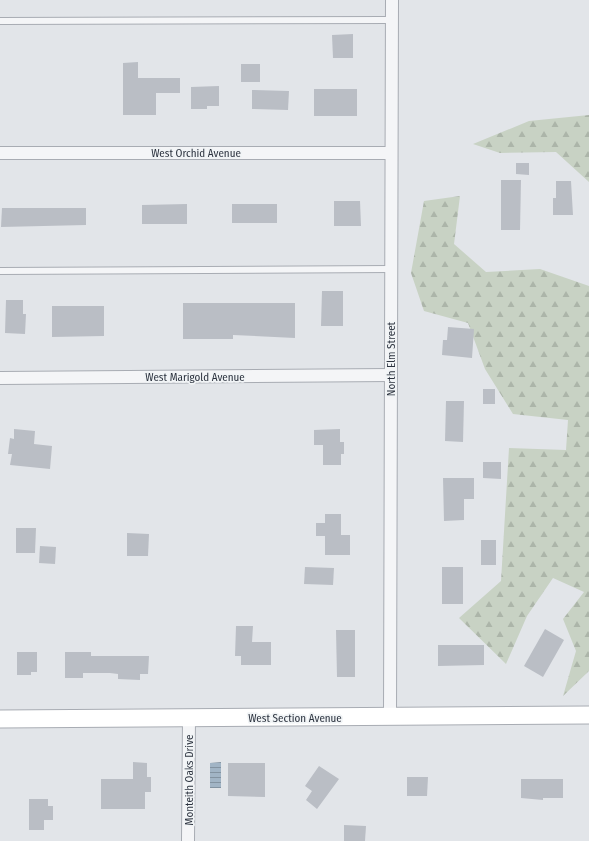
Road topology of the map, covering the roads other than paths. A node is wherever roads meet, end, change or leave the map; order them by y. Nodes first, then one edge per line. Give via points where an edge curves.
1 (392, 0) edge
2 (0, 20) edge
3 (392, 20) junction
4 (0, 153) edge
5 (391, 153) junction
6 (391, 269) junction
7 (0, 271) edge
8 (391, 375) junction
9 (0, 378) edge
10 (589, 715) edge
11 (189, 718) junction
12 (390, 718) junction
13 (0, 719) edge
14 (188, 841) edge

1 - 3 street, North Elm Street
2 - 3 lane
3 - 5 street, North Elm Street
4 - 5 street, West Orchid Avenue
5 - 6 street, North Elm Street
6 - 7 lane
6 - 8 street, North Elm Street
8 - 9 street, West Marigold Avenue
8 - 12 street, North Elm Street
10 - 12 street, West Section Avenue
11 - 12 street, West Section Avenue
11 - 13 street, West Section Avenue
11 - 14 street, Monteith Oaks Drive

